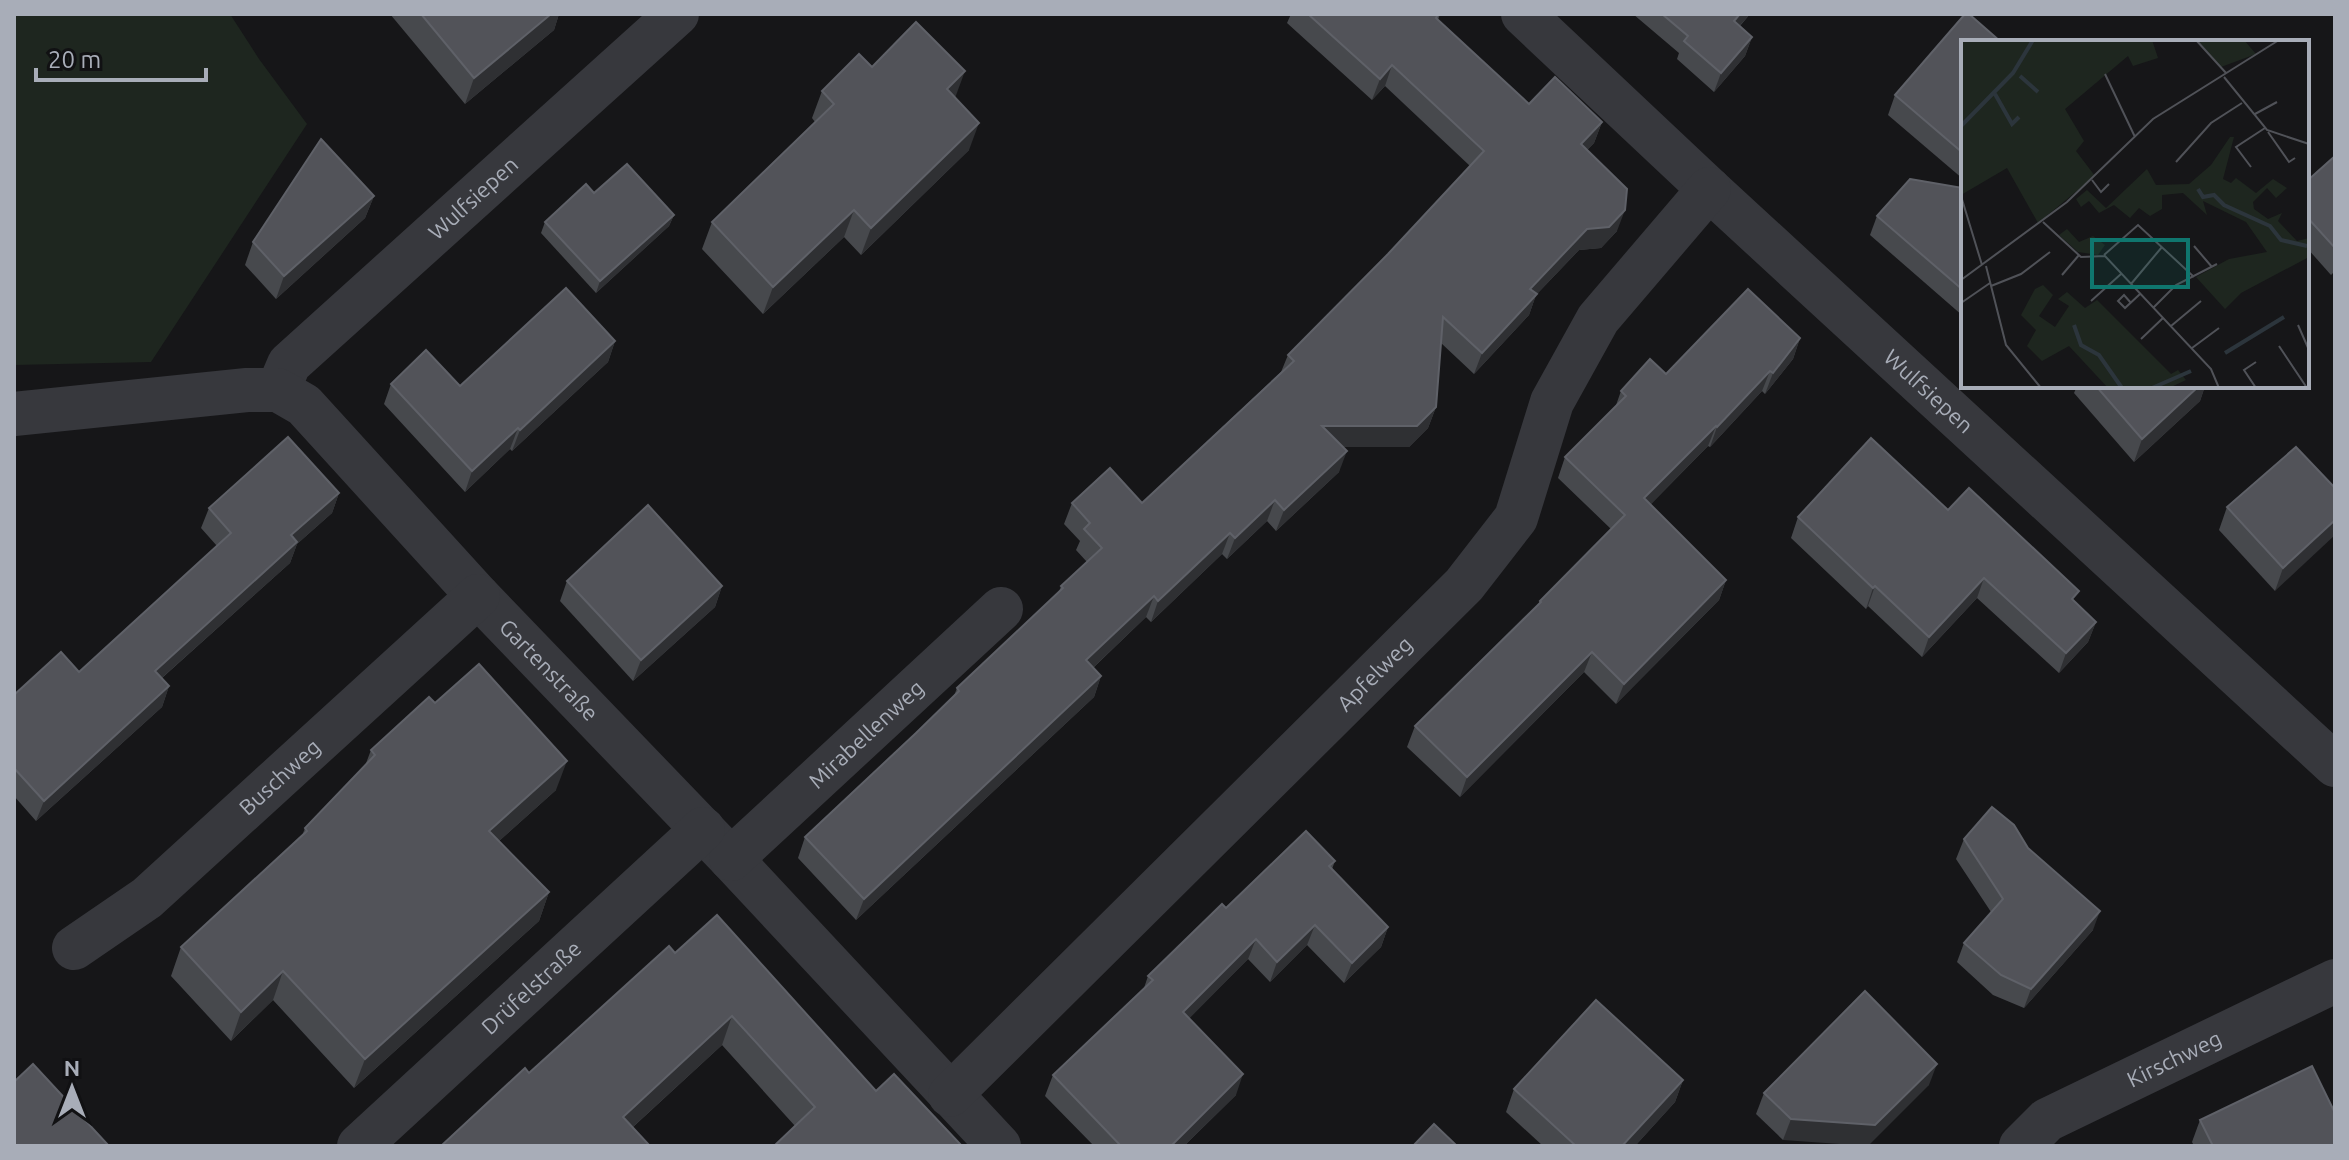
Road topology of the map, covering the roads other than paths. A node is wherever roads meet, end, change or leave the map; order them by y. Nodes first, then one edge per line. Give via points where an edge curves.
1 (677, 14) edge
2 (1523, 14) edge
3 (1709, 189) junction
4 (278, 390) junction
5 (14, 414) edge
6 (478, 596) junction
7 (1001, 609) dead end
8 (2335, 765) edge
9 (717, 844) junction
10 (74, 948) dead end
11 (2335, 981) edge
12 (950, 1095) junction
13 (359, 1146) edge
14 (999, 1146) edge
15 (2021, 1146) edge

1 - 4 street, Wulfsiepen via 289,364
2 - 3 street, Wulfsiepen
3 - 8 street, Wulfsiepen
3 - 12 street, Apfelweg via 1598,319 1552,402 1516,518 1464,585
4 - 5 street
4 - 6 street, Gartenstraße via 304,405
6 - 9 street, Gartenstraße
6 - 10 street, Buschweg via 147,898
7 - 9 street, Mirabellenweg
9 - 12 street, Gartenstraße
9 - 13 street, Drüfelstraße
11 - 15 street, Kirschweg via 2047,1120
12 - 14 street, Gartenstraße

